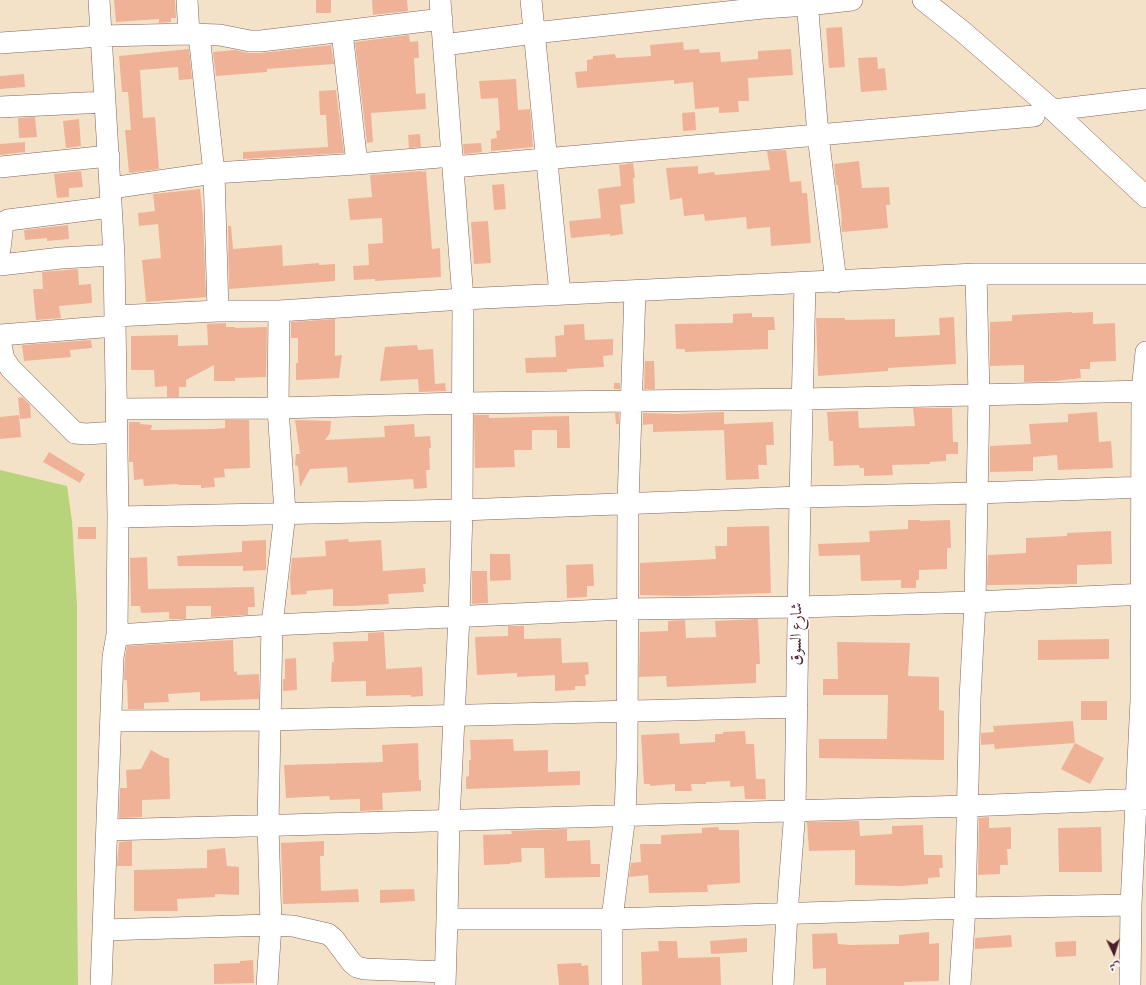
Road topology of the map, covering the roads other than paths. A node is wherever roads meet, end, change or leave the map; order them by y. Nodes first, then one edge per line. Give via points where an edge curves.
1 (99, 0) edge
2 (187, 0) edge
3 (531, 0) edge
4 (852, 0) edge
5 (924, 0) edge
6 (807, 3) edge
7 (441, 10) edge
8 (342, 32) junction
9 (534, 33) junction
10 (194, 34) junction
11 (101, 36) junction
12 (1, 38) edge
13 (444, 45) junction
14 (1146, 99) edge
15 (105, 102) junction
16 (0, 107) edge
17 (1044, 113) junction
18 (818, 135) junction
19 (109, 156) junction
20 (547, 158) junction
21 (453, 162) junction
22 (357, 164) junction
23 (0, 167) edge
24 (214, 173) junction
25 (1146, 197) edge
26 (111, 198) junction
27 (0, 249) edge
28 (114, 255) junction
29 (0, 265) edge
30 (976, 274) junction
31 (1146, 274) edge
32 (836, 282) junction
33 (805, 283) junction
34 (635, 291) junction
35 (560, 294) junction
36 (463, 299) junction
37 (279, 310) junction
38 (218, 311) junction
39 (115, 321) junction
40 (0, 335) edge
41 (0, 341) edge
42 (1146, 352) edge
43 (0, 379) edge
44 (22, 380) junction
45 (1144, 391) edge
46 (979, 395) junction
47 (803, 399) junction
48 (632, 401) junction
49 (462, 403) junction
50 (278, 408) junction
51 (116, 409) junction
52 (116, 432) junction
53 (1144, 487) edge
54 (977, 493) junction
55 (800, 497) junction
56 (628, 503) junction
57 (462, 510) junction
58 (285, 513) junction
59 (118, 517) junction
60 (1143, 595) edge
61 (975, 602) junction
62 (799, 607) junction
63 (627, 609) junction
64 (459, 616) junction
65 (272, 625) junction
66 (117, 635) junction
67 (1143, 700) edge
68 (797, 707) junction
69 (628, 712) junction
70 (454, 716) junction
71 (269, 720) junction
72 (111, 721) junction
73 (1141, 800) edge
74 (967, 806) junction
75 (795, 810) junction
76 (625, 816) junction
77 (448, 821) junction
78 (268, 826) junction
79 (107, 830) junction
80 (965, 908) junction
81 (1136, 912) edge
82 (787, 914) junction
83 (448, 919) junction
84 (612, 919) junction
85 (271, 925) junction
86 (103, 930) junction
87 (445, 978) edge
88 (101, 985) edge
89 (267, 985) edge
90 (612, 985) edge
91 (783, 985) edge
92 (960, 985) edge
93 (1130, 985) edge

1 - 11 street
2 - 10 street
3 - 9 street
4 - 6 street
5 - 17 street via 962,31
6 - 9 street
6 - 18 street
7 - 8 street
7 - 13 street
8 - 10 street via 261,41
8 - 22 street
9 - 13 street
9 - 20 street
10 - 11 street
10 - 24 street
11 - 12 street
11 - 15 street
13 - 21 street
14 - 17 street
15 - 16 street
15 - 19 street
17 - 18 street
17 - 25 street
18 - 20 street
18 - 32 street
19 - 23 street
19 - 26 street
20 - 21 street
20 - 35 street
21 - 22 street
21 - 36 street
22 - 24 street
24 - 26 street
24 - 38 street
26 - 27 street via 8,220 3,223
26 - 28 street
28 - 29 street
28 - 39 street
30 - 31 street
30 - 32 street
30 - 46 street
32 - 33 street
33 - 34 street
33 - 47 street, شارع السوق
34 - 35 street
34 - 48 street
35 - 36 street
36 - 37 street
36 - 49 street
37 - 38 street
37 - 50 street
38 - 39 street
39 - 40 street
39 - 51 street
41 - 44 street via 4,359
42 - 45 street
43 - 44 street
44 - 52 street via 75,433
45 - 46 street
45 - 53 street
46 - 47 street
46 - 54 street
47 - 48 street
47 - 55 street, شارع السوق
48 - 49 street
48 - 56 street
49 - 50 street
49 - 57 street
50 - 51 street
50 - 58 street
51 - 52 street
52 - 59 street
53 - 54 street
53 - 60 street
54 - 55 street
54 - 61 street
55 - 56 street
55 - 62 street, شارع السوق
56 - 57 street
56 - 63 street
57 - 58 street
57 - 64 street
58 - 59 street
58 - 65 street
59 - 66 street
60 - 61 street
60 - 67 street
61 - 62 street
61 - 74 street
62 - 63 street
62 - 68 street, شارع السوق
63 - 64 street
63 - 69 street
64 - 65 street
64 - 70 street
65 - 66 street
65 - 71 street
66 - 72 street via 113,657
67 - 73 street
68 - 69 street
68 - 75 street, شارع السوق
69 - 70 street
69 - 76 street
70 - 71 street
70 - 77 street
71 - 72 street
71 - 78 street
72 - 79 street
73 - 74 street
73 - 81 street
74 - 75 street
74 - 80 street
75 - 76 street
75 - 82 street, شارع السوق
76 - 77 street
76 - 84 street
77 - 78 street
77 - 83 street
78 - 79 street
78 - 85 street
79 - 86 street
80 - 81 street
80 - 82 street
80 - 92 street
81 - 93 street
82 - 84 street
82 - 91 street, شارع السوق
83 - 84 street
83 - 87 street
84 - 90 street
85 - 86 street
85 - 87 street via 293,926 328,934 357,967
85 - 89 street
86 - 88 street

